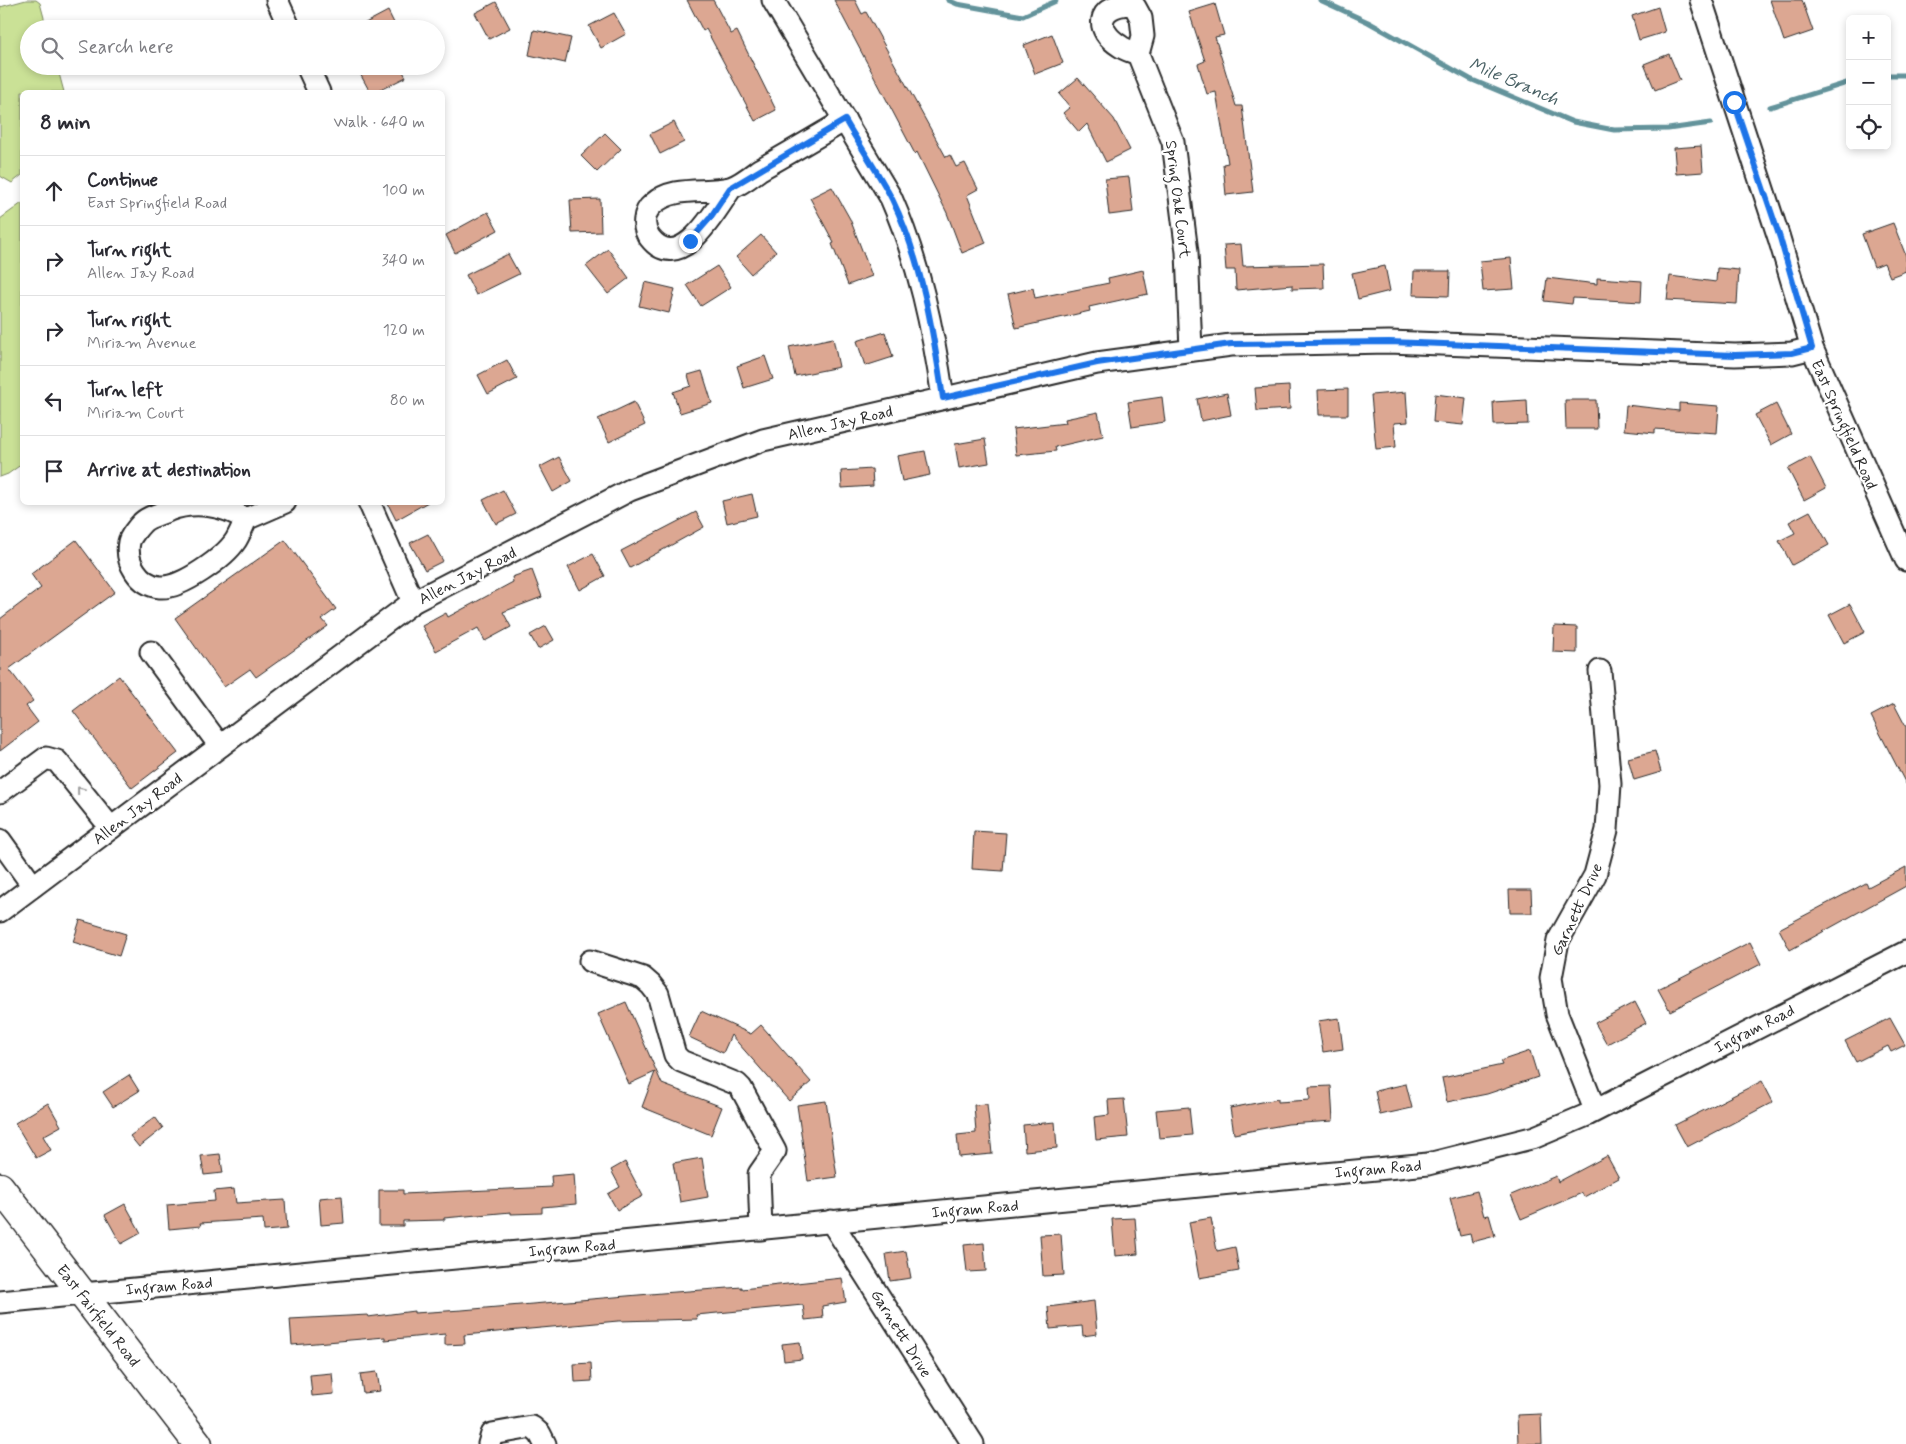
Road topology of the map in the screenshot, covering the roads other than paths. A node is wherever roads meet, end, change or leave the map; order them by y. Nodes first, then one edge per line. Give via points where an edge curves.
1 (277, 0) edge
2 (773, 0) edge
3 (1701, 0) edge
4 (286, 20) edge
5 (1138, 54) dead end
6 (311, 75) edge
7 (318, 90) edge
8 (845, 120) junction
9 (730, 188) dead end
10 (1812, 348) junction
11 (1191, 350) junction
12 (943, 398) junction
13 (194, 505) edge
14 (207, 505) edge
15 (279, 505) edge
16 (370, 505) edge
17 (246, 519) junction
18 (1906, 560) edge
19 (413, 602) junction
20 (151, 652) dead end
21 (1600, 671) dead end
22 (220, 746) junction
23 (0, 792) edge
24 (111, 828) junction
25 (2, 849) edge
26 (33, 886) junction
27 (0, 911) edge
28 (1906, 952) edge
29 (590, 961) dead end
30 (1596, 1110) junction
31 (0, 1186) edge
32 (831, 1221) junction
33 (761, 1229) junction
34 (81, 1293) junction
35 (0, 1302) edge
36 (198, 1444) edge
37 (489, 1444) edge
38 (545, 1444) edge
39 (974, 1444) edge

1 - 4 street
2 - 8 street
3 - 10 street, East Springfield Road via 1780,238
5 - 11 street, Spring Oak Court via 1173,142 1187,252
6 - 7 street
8 - 9 street
8 - 12 street via 891,198 906,233 935,344
10 - 11 street, Allen Jay Road via 1792,353 1735,355 1311,342 1231,344
10 - 18 street, East Springfield Road
11 - 12 street, Allen Jay Road via 1097,363
12 - 19 street, Allen Jay Road via 763,440 672,473 630,490
13 - 17 street via 174,508 143,522 129,542 130,564 143,581 160,587 183,582 213,562 236,540
14 - 17 street via 229,509
15 - 17 street
16 - 19 street
19 - 22 street, Allen Jay Road
20 - 22 street
21 - 30 street, Garnett Drive via 1610,784 1607,830 1595,874 1558,941 1550,978 1557,1014
22 - 24 street, Allen Jay Road
24 -> 23 street via 57,761 46,758
24 - 26 street, Allen Jay Road
25 - 26 street
26 - 27 street, Allen Jay Road
28 - 30 street, Ingram Road
29 - 33 street via 643,978 658,994 675,1055 681,1062 741,1088 775,1150 758,1174
30 - 32 street, Ingram Road via 1535,1137 1428,1164
31 - 34 main road, East Fairfield Road
32 - 33 street, Ingram Road
32 - 39 street, Garnett Drive
33 - 34 street, Ingram Road
34 - 35 street, Ingram Road
34 - 36 main road, East Fairfield Road
37 - 38 street via 492,1434 532,1427

